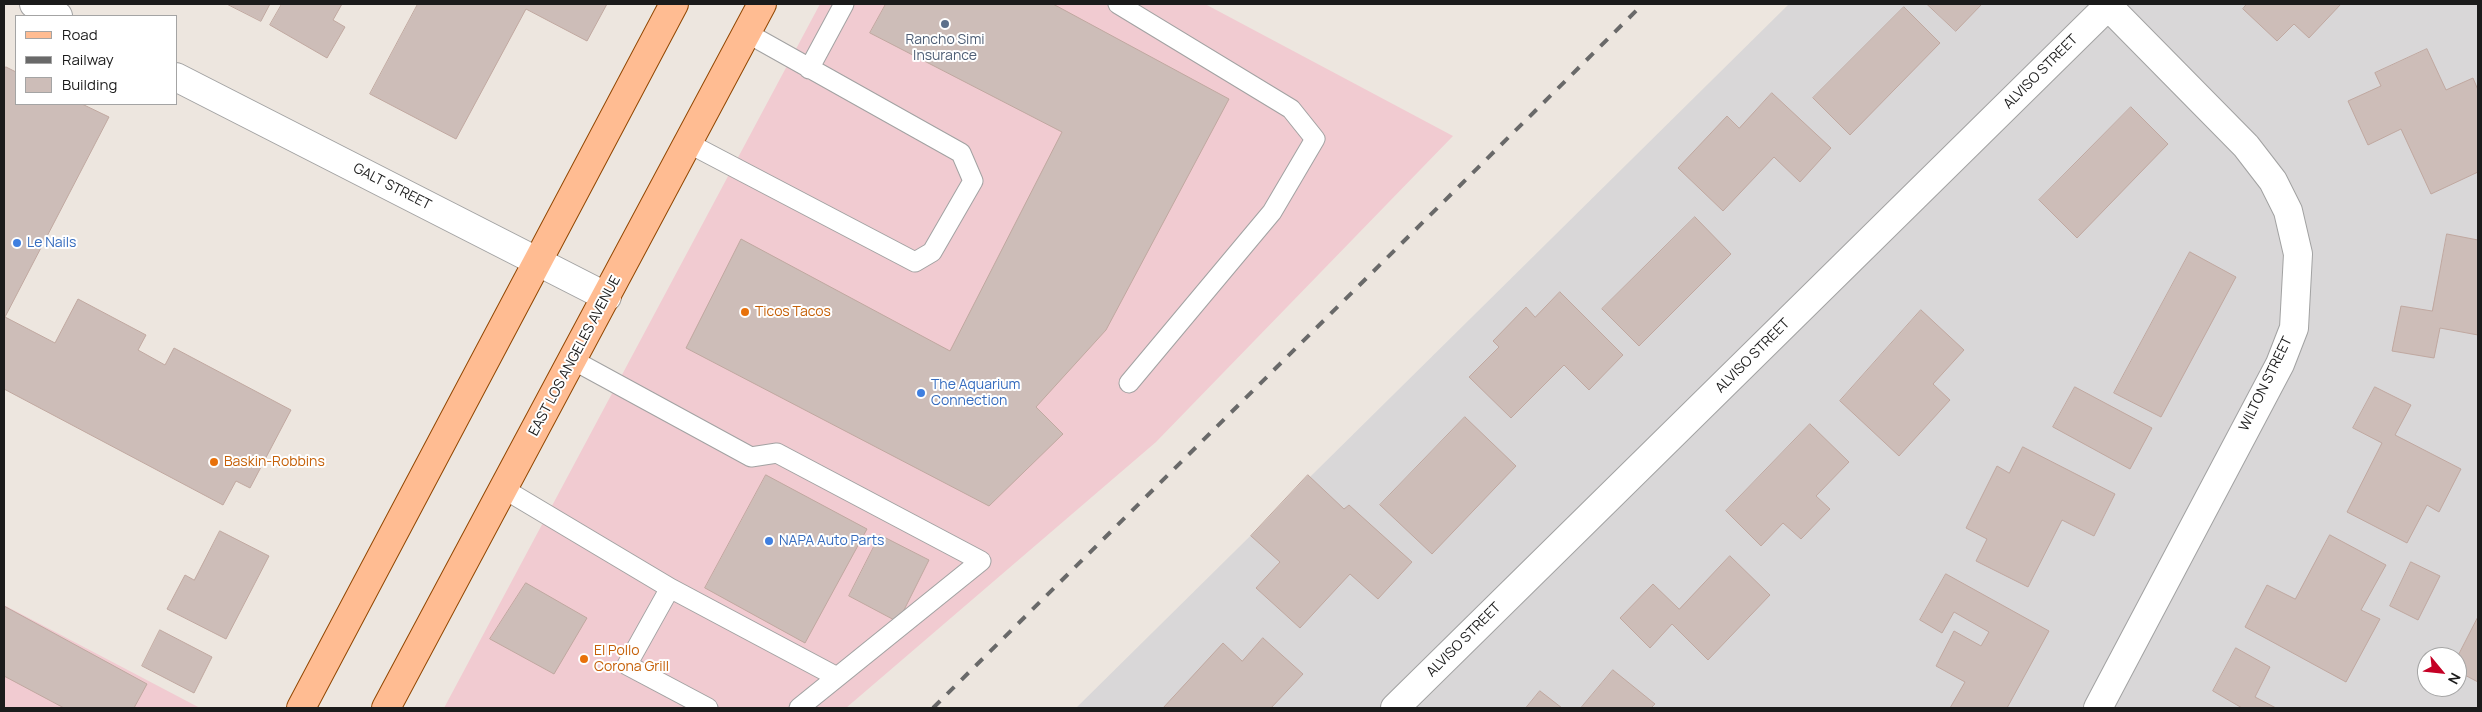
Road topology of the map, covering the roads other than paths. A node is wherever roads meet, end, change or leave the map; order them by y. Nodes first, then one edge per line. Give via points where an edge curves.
1 (34, 4) edge
2 (674, 4) edge
3 (762, 4) edge
4 (844, 4) edge
5 (1118, 4) edge
6 (2109, 5) edge
7 (56, 15) edge
8 (747, 34) junction
9 (809, 69) junction
10 (178, 78) edge
11 (688, 144) junction
12 (539, 262) junction
13 (607, 297) junction
14 (572, 360) junction
15 (1129, 383) dead end
16 (504, 489) junction
17 (670, 588) junction
18 (837, 678) junction
19 (301, 708) edge
20 (386, 708) edge
21 (708, 708) edge
22 (799, 708) edge
23 (1396, 708) edge
24 (2098, 708) edge

1 - 7 street
2 - 12 main road
3 - 8 main road, EAST LOS ANGELES AVENUE
4 - 9 lane
5 - 15 lane via 1291,109 1315,139 1272,212
6 - 23 street, ALVISO STREET
6 - 24 street, WILTON STREET via 2246,146 2273,181 2288,211 2298,254 2294,328 2280,364
8 - 9 lane
8 - 11 main road, EAST LOS ANGELES AVENUE
9 - 11 lane via 961,153 973,181 932,252 915,262
10 - 12 street, GALT STREET
11 - 13 main road, EAST LOS ANGELES AVENUE
12 - 13 street, GALT STREET
12 - 19 main road
13 - 14 main road, EAST LOS ANGELES AVENUE
14 - 16 main road, EAST LOS ANGELES AVENUE
14 - 18 lane via 751,457 777,453 981,561
16 - 17 lane
16 - 20 main road, EAST LOS ANGELES AVENUE
17 - 18 lane
17 - 21 lane via 627,665
18 - 22 lane

